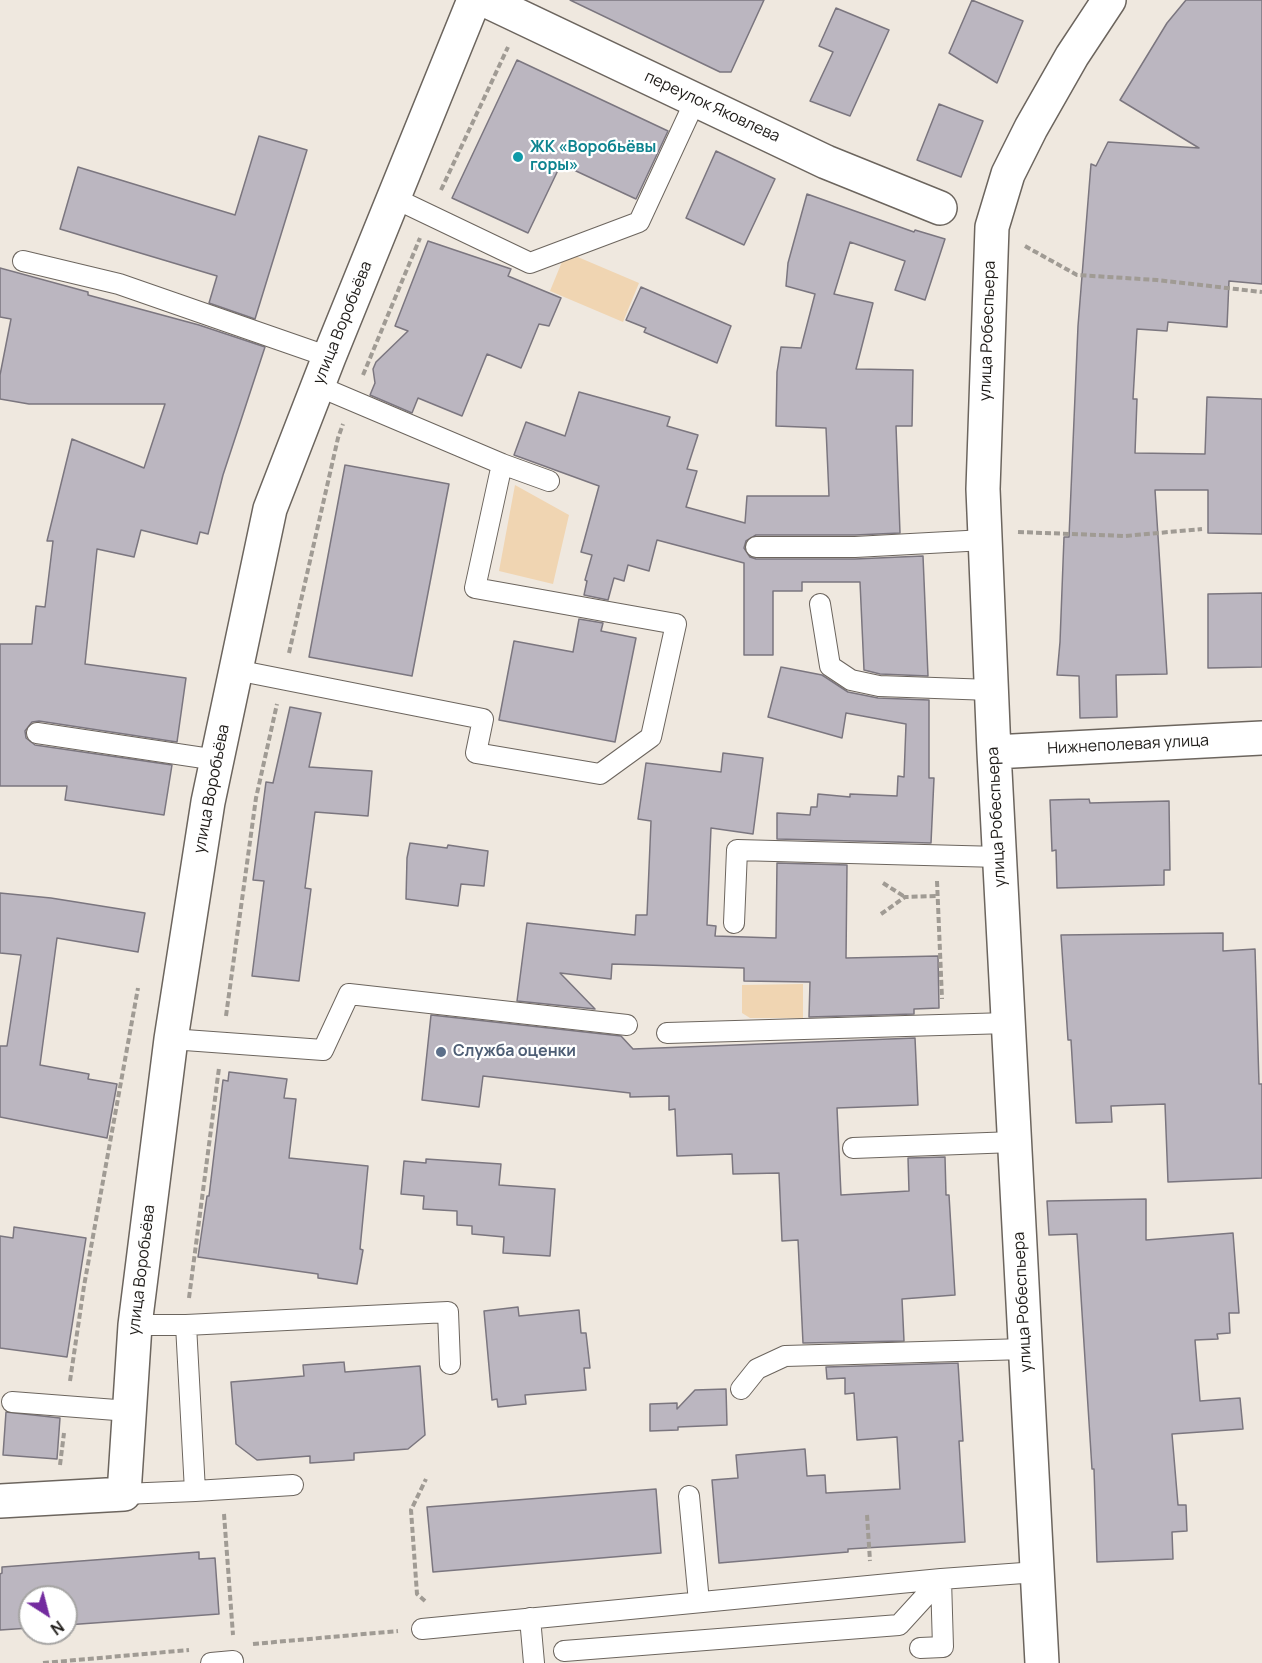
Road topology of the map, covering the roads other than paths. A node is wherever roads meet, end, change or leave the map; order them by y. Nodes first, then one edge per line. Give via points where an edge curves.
1 (474, 0) edge
2 (486, 0) edge
3 (1109, 0) edge
4 (696, 99) junction
5 (394, 198) junction
6 (940, 208) dead end
7 (23, 261) dead end
8 (323, 372) junction
9 (502, 464) junction
10 (549, 481) dead end
11 (985, 535) junction
12 (756, 547) dead end
13 (820, 604) dead end
14 (236, 670) junction
15 (991, 690) junction
16 (37, 733) dead end
17 (1262, 738) edge
18 (994, 752) junction
19 (217, 760) junction
20 (999, 857) junction
21 (734, 923) dead end
22 (1008, 1023) junction
23 (627, 1025) dead end
24 (667, 1033) dead end
25 (171, 1039) junction
26 (1014, 1142) junction
27 (853, 1148) dead end
28 (135, 1325) junction
29 (186, 1325) junction
30 (1025, 1349) junction
31 (450, 1364) dead end
32 (741, 1389) dead end
33 (12, 1402) dead end
34 (129, 1411) junction
35 (293, 1485) dead end
36 (195, 1491) junction
37 (124, 1494) junction
38 (689, 1496) dead end
39 (0, 1501) edge
40 (1037, 1572) junction
41 (941, 1579) junction
42 (699, 1602) junction
43 (530, 1618) junction
44 (422, 1629) dead end
45 (920, 1648) dead end
46 (564, 1651) dead end
47 (233, 1653) road end
48 (211, 1663) edge
49 (534, 1663) edge
50 (1042, 1663) edge

1 - 5 street, улица Воробьёва
2 - 4 street, переулок Яковлева
3 - 11 street, улица Робеспьера via 1031,128 1008,174 992,227 983,489
4 - 5 lane via 639,222 530,263
4 - 6 street, переулок Яковлева via 826,162
5 - 8 street, улица Воробьёва
7 - 8 lane via 119,284
8 - 9 lane
8 - 14 street, улица Воробьёва via 270,509
9 - 10 lane
9 - 14 lane via 475,588 676,624 651,737 600,774 476,753 483,719
11 - 12 lane via 855,547
11 - 15 street, улица Робеспьера
13 - 15 lane via 830,666 851,680 879,686
14 - 19 street, улица Воробьёва
15 - 18 street, улица Робеспьера
16 - 19 lane
17 - 18 street, Нижнеполевая улица
18 - 20 street, улица Робеспьера
19 - 25 street, улица Воробьёва
20 - 21 lane via 737,850
20 - 22 street, улица Робеспьера
22 - 24 lane
22 - 26 street, улица Робеспьера
23 - 25 lane via 349,994 323,1050
25 - 28 street, улица Воробьёва
26 - 27 lane
26 - 30 street, улица Робеспьера
28 - 29 lane
28 - 34 street, улица Воробьёва
29 - 31 lane via 448,1312
29 - 36 lane
30 - 32 lane via 785,1356 757,1369
30 - 40 street, улица Робеспьера
33 - 34 lane
34 - 37 street, улица Воробьёва
35 - 36 lane
36 - 37 lane
37 - 39 street
38 - 42 lane
40 - 41 lane
40 - 50 street, улица Робеспьера
41 - 42 lane
41 - 45 lane via 944,1647
41 - 46 lane via 899,1625
42 - 43 lane
43 - 44 lane
43 - 49 lane
47 - 48 lane

